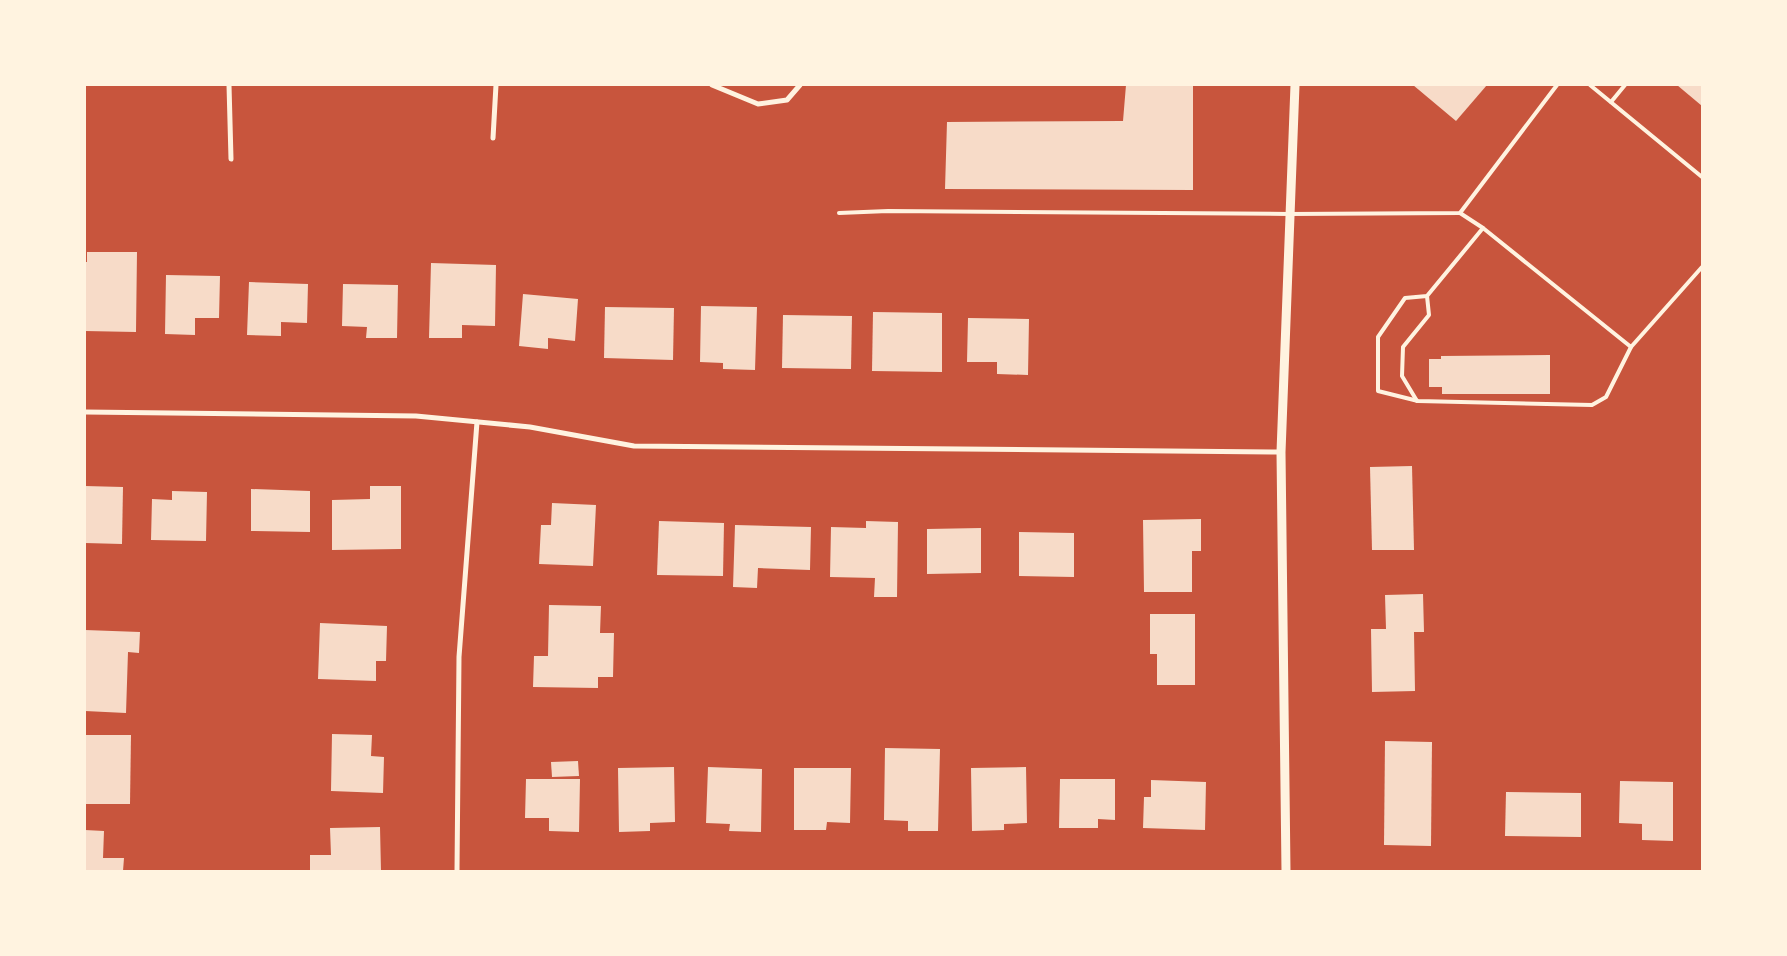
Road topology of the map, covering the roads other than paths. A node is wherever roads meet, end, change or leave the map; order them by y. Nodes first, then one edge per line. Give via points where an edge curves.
1 (229, 85) edge
2 (496, 85) edge
3 (712, 85) edge
4 (800, 85) edge
5 (1295, 85) edge
6 (1557, 85) edge
7 (1590, 85) edge
8 (1625, 85) edge
9 (1611, 102) junction
10 (493, 138) dead end
11 (231, 159) dead end
12 (1702, 177) edge
13 (839, 213) dead end
14 (1460, 213) junction
15 (1289, 214) junction
16 (1483, 228) junction
17 (1702, 267) edge
18 (1427, 296) junction
19 (1631, 347) junction
20 (1418, 401) junction
21 (85, 412) edge
22 (477, 422) junction
23 (1281, 452) junction
24 (457, 871) edge
25 (1286, 871) edge

1 - 11 street
2 - 10 street
3 - 4 street via 758,104 787,100
5 - 15 street
6 - 14 lane
7 - 9 lane
8 - 9 lane
9 - 12 lane
13 - 15 lane
14 - 15 lane
14 - 16 lane
15 - 23 street
16 - 18 lane
16 - 19 lane
17 - 19 lane
18 - 20 lane via 1429,315 1403,347 1402,376
18 - 20 lane via 1405,298 1378,337 1378,392
19 - 20 lane via 1606,397 1592,405
21 - 22 street via 416,416
22 - 23 street via 530,427 634,446
22 - 24 street via 459,657
23 - 25 street

